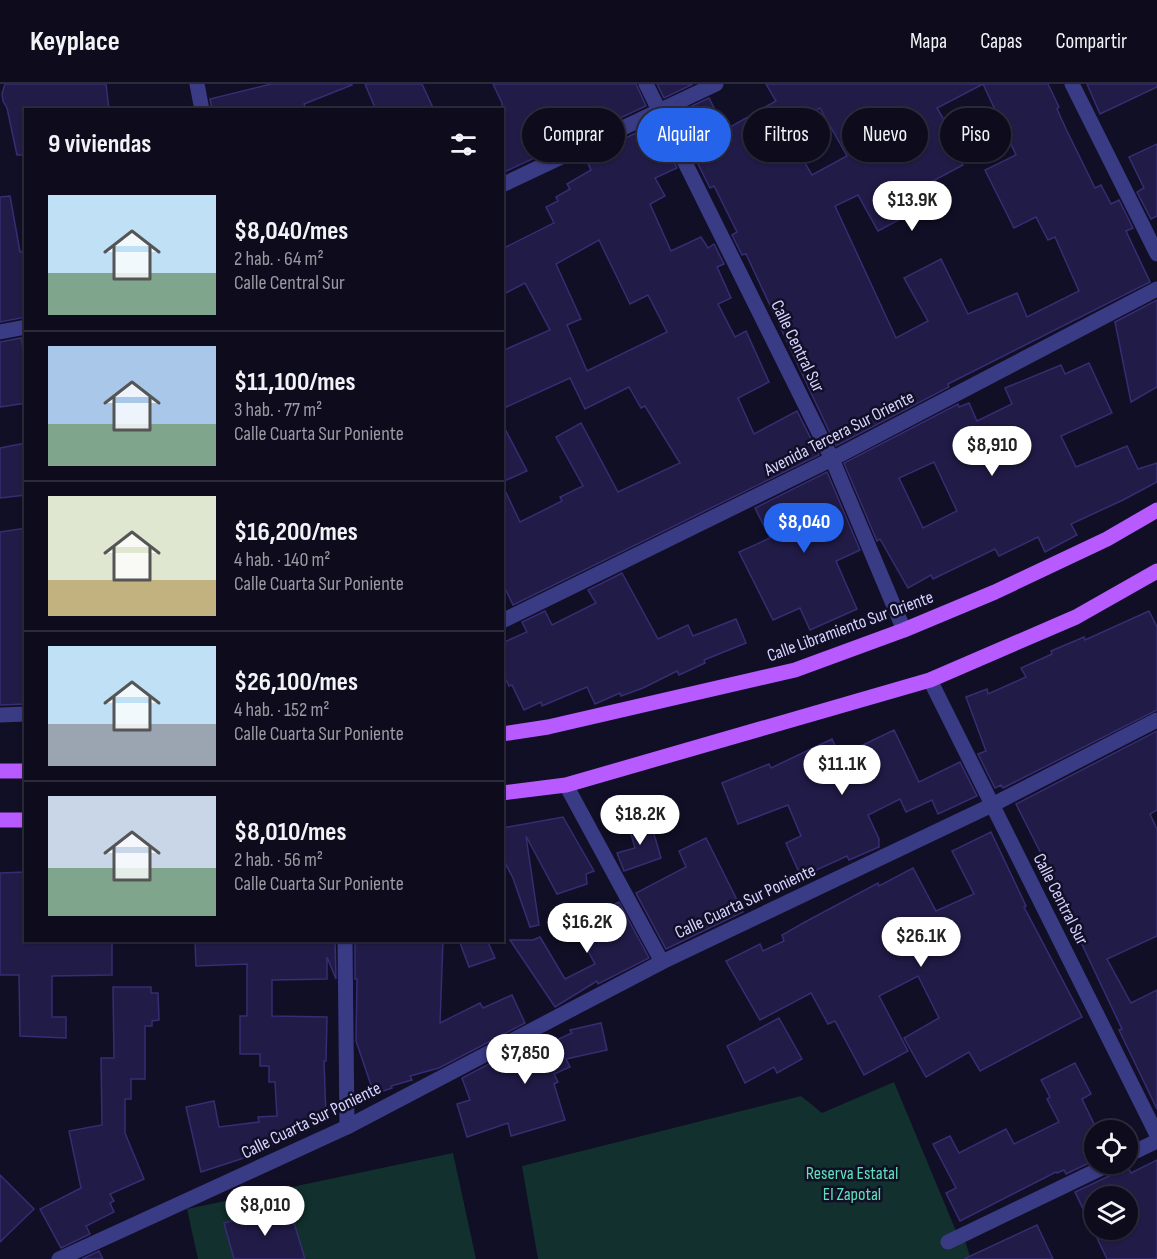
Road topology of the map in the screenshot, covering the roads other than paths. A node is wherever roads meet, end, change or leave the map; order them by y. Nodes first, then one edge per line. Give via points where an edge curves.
1 (197, 84) edge
2 (646, 84) edge
3 (716, 84) edge
4 (1072, 84) edge
5 (202, 108) edge
6 (659, 108) edge
7 (667, 108) edge
8 (637, 122) edge
9 (686, 162) edge
10 (504, 184) edge
11 (1157, 254) edge
12 (1157, 289) edge
13 (24, 327) edge
14 (0, 332) edge
15 (832, 459) junction
16 (1157, 510) edge
17 (1157, 571) edge
18 (504, 620) edge
19 (904, 630) junction
20 (930, 680) junction
21 (24, 714) edge
22 (0, 715) edge
23 (1157, 720) edge
24 (504, 734) edge
25 (0, 771) edge
26 (24, 771) edge
27 (566, 785) junction
28 (504, 793) edge
29 (992, 805) junction
30 (0, 820) edge
31 (24, 820) edge
32 (345, 942) edge
33 (662, 962) junction
34 (347, 1127) junction
35 (1157, 1135) edge
36 (1157, 1141) edge
37 (1138, 1150) edge
38 (1089, 1174) edge
39 (948, 1242) dead end
40 (59, 1259) edge

1 - 5 street
2 - 6 street, Calle Central Sur
3 - 7 street
4 - 11 street
8 - 10 street
9 - 15 street, Calle Central Sur
12 - 15 street, Avenida Tercera Sur Oriente
13 - 14 street
15 - 18 street, Avenida Tercera Sur Oriente
15 - 19 street, Calle Central Sur
16 - 19 main road, Calle Libramiento Sur Oriente via 1107,539
17 - 20 main road via 1076,616
19 - 24 main road, Calle Libramiento Sur Oriente via 795,670
20 - 27 main road
20 - 29 street, Calle Central Sur
21 - 22 street
23 - 29 street, Calle Cuarta Sur Poniente
25 - 26 main road
27 - 28 main road
27 - 33 street
29 - 33 street, Calle Cuarta Sur Poniente
29 - 35 street, Calle Central Sur
30 - 31 main road
32 - 34 street
33 - 34 street, Calle Cuarta Sur Poniente
34 - 40 street, Calle Cuarta Sur Poniente
36 - 37 street
38 - 39 street

